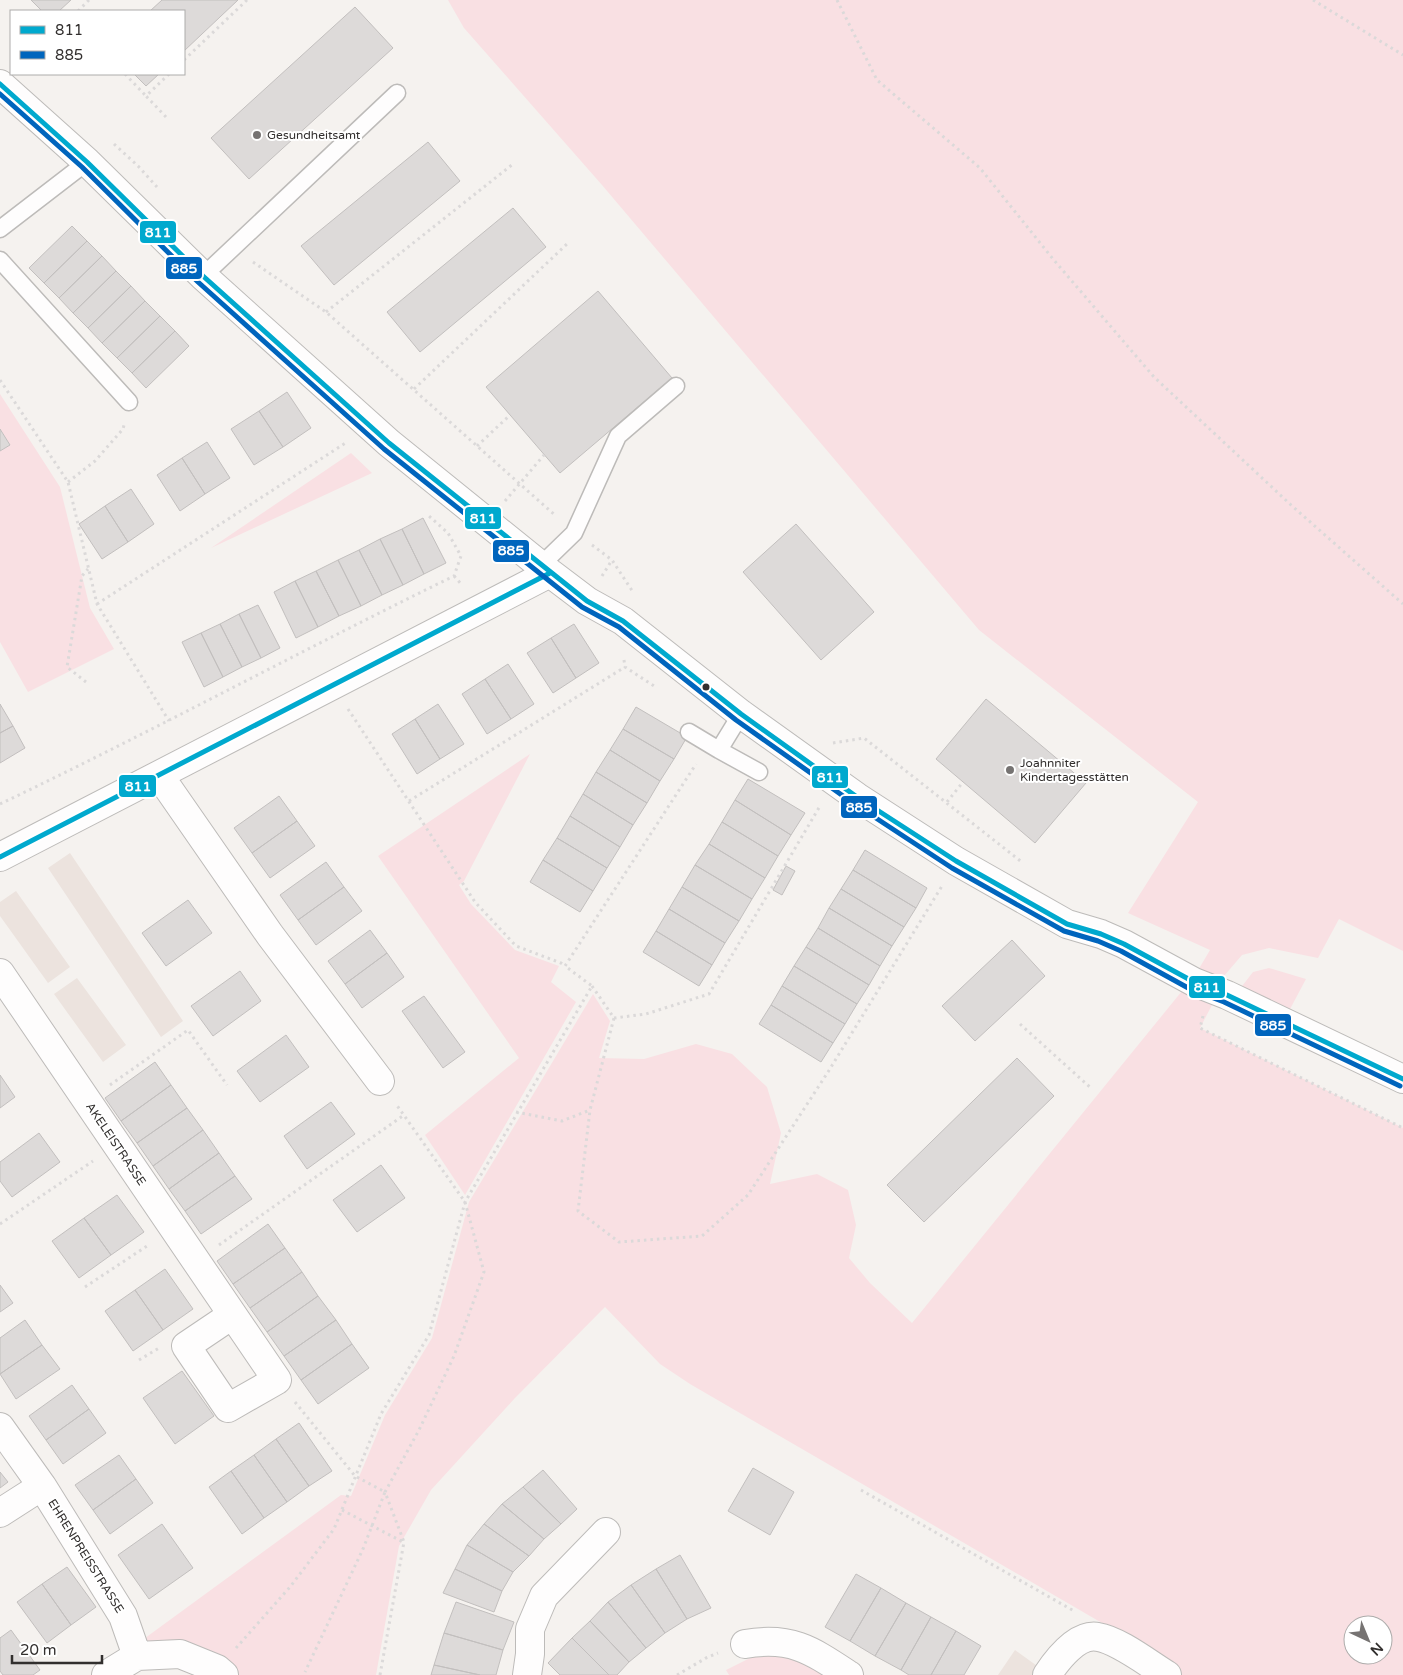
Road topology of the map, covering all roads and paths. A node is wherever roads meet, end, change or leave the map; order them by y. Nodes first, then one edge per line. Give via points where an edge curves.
1 (89, 0) edge
2 (246, 0) edge
3 (837, 0) edge
4 (1313, 0) edge
5 (79, 10) edge
6 (1403, 55) edge
7 (185, 59) edge
8 (126, 75) edge
9 (168, 75) edge
10 (0, 84) edge
11 (397, 93) dead end
12 (146, 96) junction
13 (166, 117) dead end
14 (123, 152) dead end
15 (87, 162) junction
16 (513, 164) dead end
17 (158, 190) dead end
18 (0, 228) edge
19 (568, 243) dead end
20 (233, 248) junction
21 (0, 260) edge
22 (203, 276) junction
23 (326, 312) junction
24 (0, 380) edge
25 (676, 386) dead end
26 (414, 389) junction
27 (129, 402) joint
28 (510, 415) dead end
29 (369, 425) junction
30 (339, 437) dead end
31 (346, 443) junction
32 (477, 446) junction
33 (353, 450) dead end
34 (544, 455) dead end
35 (68, 482) junction
36 (519, 484) junction
37 (426, 514) dead end
38 (487, 522) junction
39 (574, 533) junction
40 (89, 568) junction
41 (545, 570) junction
42 (97, 604) junction
43 (1403, 604) edge
44 (623, 621) junction
45 (625, 667) dead end
46 (86, 682) dead end
47 (332, 685) junction
48 (741, 714) junction
49 (168, 721) junction
50 (689, 732) dead end
51 (790, 748) junction
52 (719, 750) junction
53 (759, 772) dead end
54 (159, 774) junction
55 (964, 782) dead end
56 (823, 799) dead end
57 (408, 801) junction
58 (947, 802) junction
59 (0, 804) edge
60 (0, 857) edge
61 (956, 861) junction
62 (1029, 868) dead end
63 (565, 966) junction
64 (0, 973) edge
65 (592, 986) junction
66 (1210, 988) junction
67 (614, 1018) junction
68 (1020, 1024) dead end
69 (1403, 1080) edge
70 (380, 1081) joint
71 (227, 1085) dead end
72 (1092, 1089) dead end
73 (87, 1101) junction
74 (590, 1110) junction
75 (516, 1112) junction
76 (404, 1115) junction
77 (1403, 1128) edge
78 (117, 1145) junction
79 (465, 1202) junction
80 (0, 1224) edge
81 (174, 1228) junction
82 (196, 1261) junction
83 (85, 1287) dead end
84 (232, 1315) junction
85 (277, 1380) junction
86 (0, 1427) edge
87 (356, 1476) junction
88 (42, 1486) junction
89 (861, 1490) dead end
90 (384, 1492) junction
91 (342, 1510) junction
92 (0, 1513) edge
93 (372, 1524) junction
94 (606, 1532) dead end
95 (404, 1542) junction
96 (1097, 1636) junction
97 (745, 1644) joint
98 (137, 1656) junction
99 (220, 1672) edge
100 (305, 1672) dead end
101 (528, 1674) edge
102 (106, 1675) edge
103 (380, 1675) edge
104 (677, 1675) edge
105 (849, 1675) edge
106 (1047, 1675) edge
107 (1167, 1675) edge

1 - 5 path
2 - 7 path
3 - 43 path via 877,80 980,168 1154,377
4 - 6 path
8 - 12 path
9 - 12 path
10 - 15 street
11 - 20 lane
12 - 13 path
14 - 17 path via 155,183
15 - 18 lane
15 - 22 street
16 - 23 path
19 - 26 path
20 - 22 lane
20 - 23 path
21 - 27 lane
22 - 29 street
23 - 26 path
24 - 35 path
25 - 39 lane via 618,436
26 - 32 path
27 - 35 path via 122,429 95,461
28 - 32 path
29 - 31 path
29 - 38 street
30 - 31 path
31 - 33 path
31 - 42 path
32 - 36 path
34 - 36 path
35 - 40 path
36 - 38 path
36 - 39 path
37 - 49 path via 448,533 461,556 454,576
38 - 41 street
39 - 41 lane
39 - 44 path via 612,560 636,596
40 - 42 path
40 - 46 path via 82,576 67,667
41 - 44 street via 587,601
41 - 47 street
42 - 49 path
44 - 48 street
45 - 57 path
47 - 54 street
47 - 57 path
48 - 51 street
48 - 52 lane
49 - 59 path
50 - 52 lane
51 - 58 path via 864,738
51 - 61 street
52 - 53 lane
52 - 63 path via 699,759
54 - 60 street
54 - 70 street via 270,935
55 - 58 path
56 - 67 path via 708,994 646,1014
57 - 63 path via 475,902 510,940 516,946
58 - 62 path
61 - 66 street via 1067,924 1116,941
61 - 74 path via 828,1072 748,1195 702,1236 619,1242 578,1211
63 - 65 path
64 - 73 street, AKELEISTRASSE
65 - 67 path
65 - 75 path
66 - 69 street
66 - 77 path via 1200,1028
67 - 74 path
68 - 72 path
70 - 76 path
71 - 73 path via 188,1030
73 - 78 street, AKELEISTRASSE
74 - 75 path via 562,1122
75 - 79 path
76 - 79 path
76 - 82 path
78 - 80 path
78 - 81 street, AKELEISTRASSE
79 - 87 path via 429,1335 381,1414
79 - 90 path via 484,1272 454,1356 419,1430
81 - 82 street, AKELEISTRASSE
81 - 83 path
82 - 84 street, AKELEISTRASSE
84 - 85 street, AKELEISTRASSE
84 - 85 street via 186,1346 196,1362 228,1408
85 - 87 path
86 - 88 street, EHRENPREISSTRASSE
87 - 90 path
87 - 91 path
88 - 92 street, EHRENPREISSTRASSE
88 - 98 street, EHRENPREISSTRASSE via 123,1616
89 - 96 path via 1100,1625
90 - 93 path
90 - 95 path
91 - 93 path
91 - 99 path via 334,1530
93 - 95 path
93 - 100 path via 364,1549
94 - 101 street via 544,1596 530,1629
95 - 103 path
96 - 106 street via 1084,1639 1061,1655
96 - 107 street
97 - 104 path via 706,1658
97 - 105 street via 770,1640 798,1645
98 - 99 street via 180,1654
98 - 102 street

